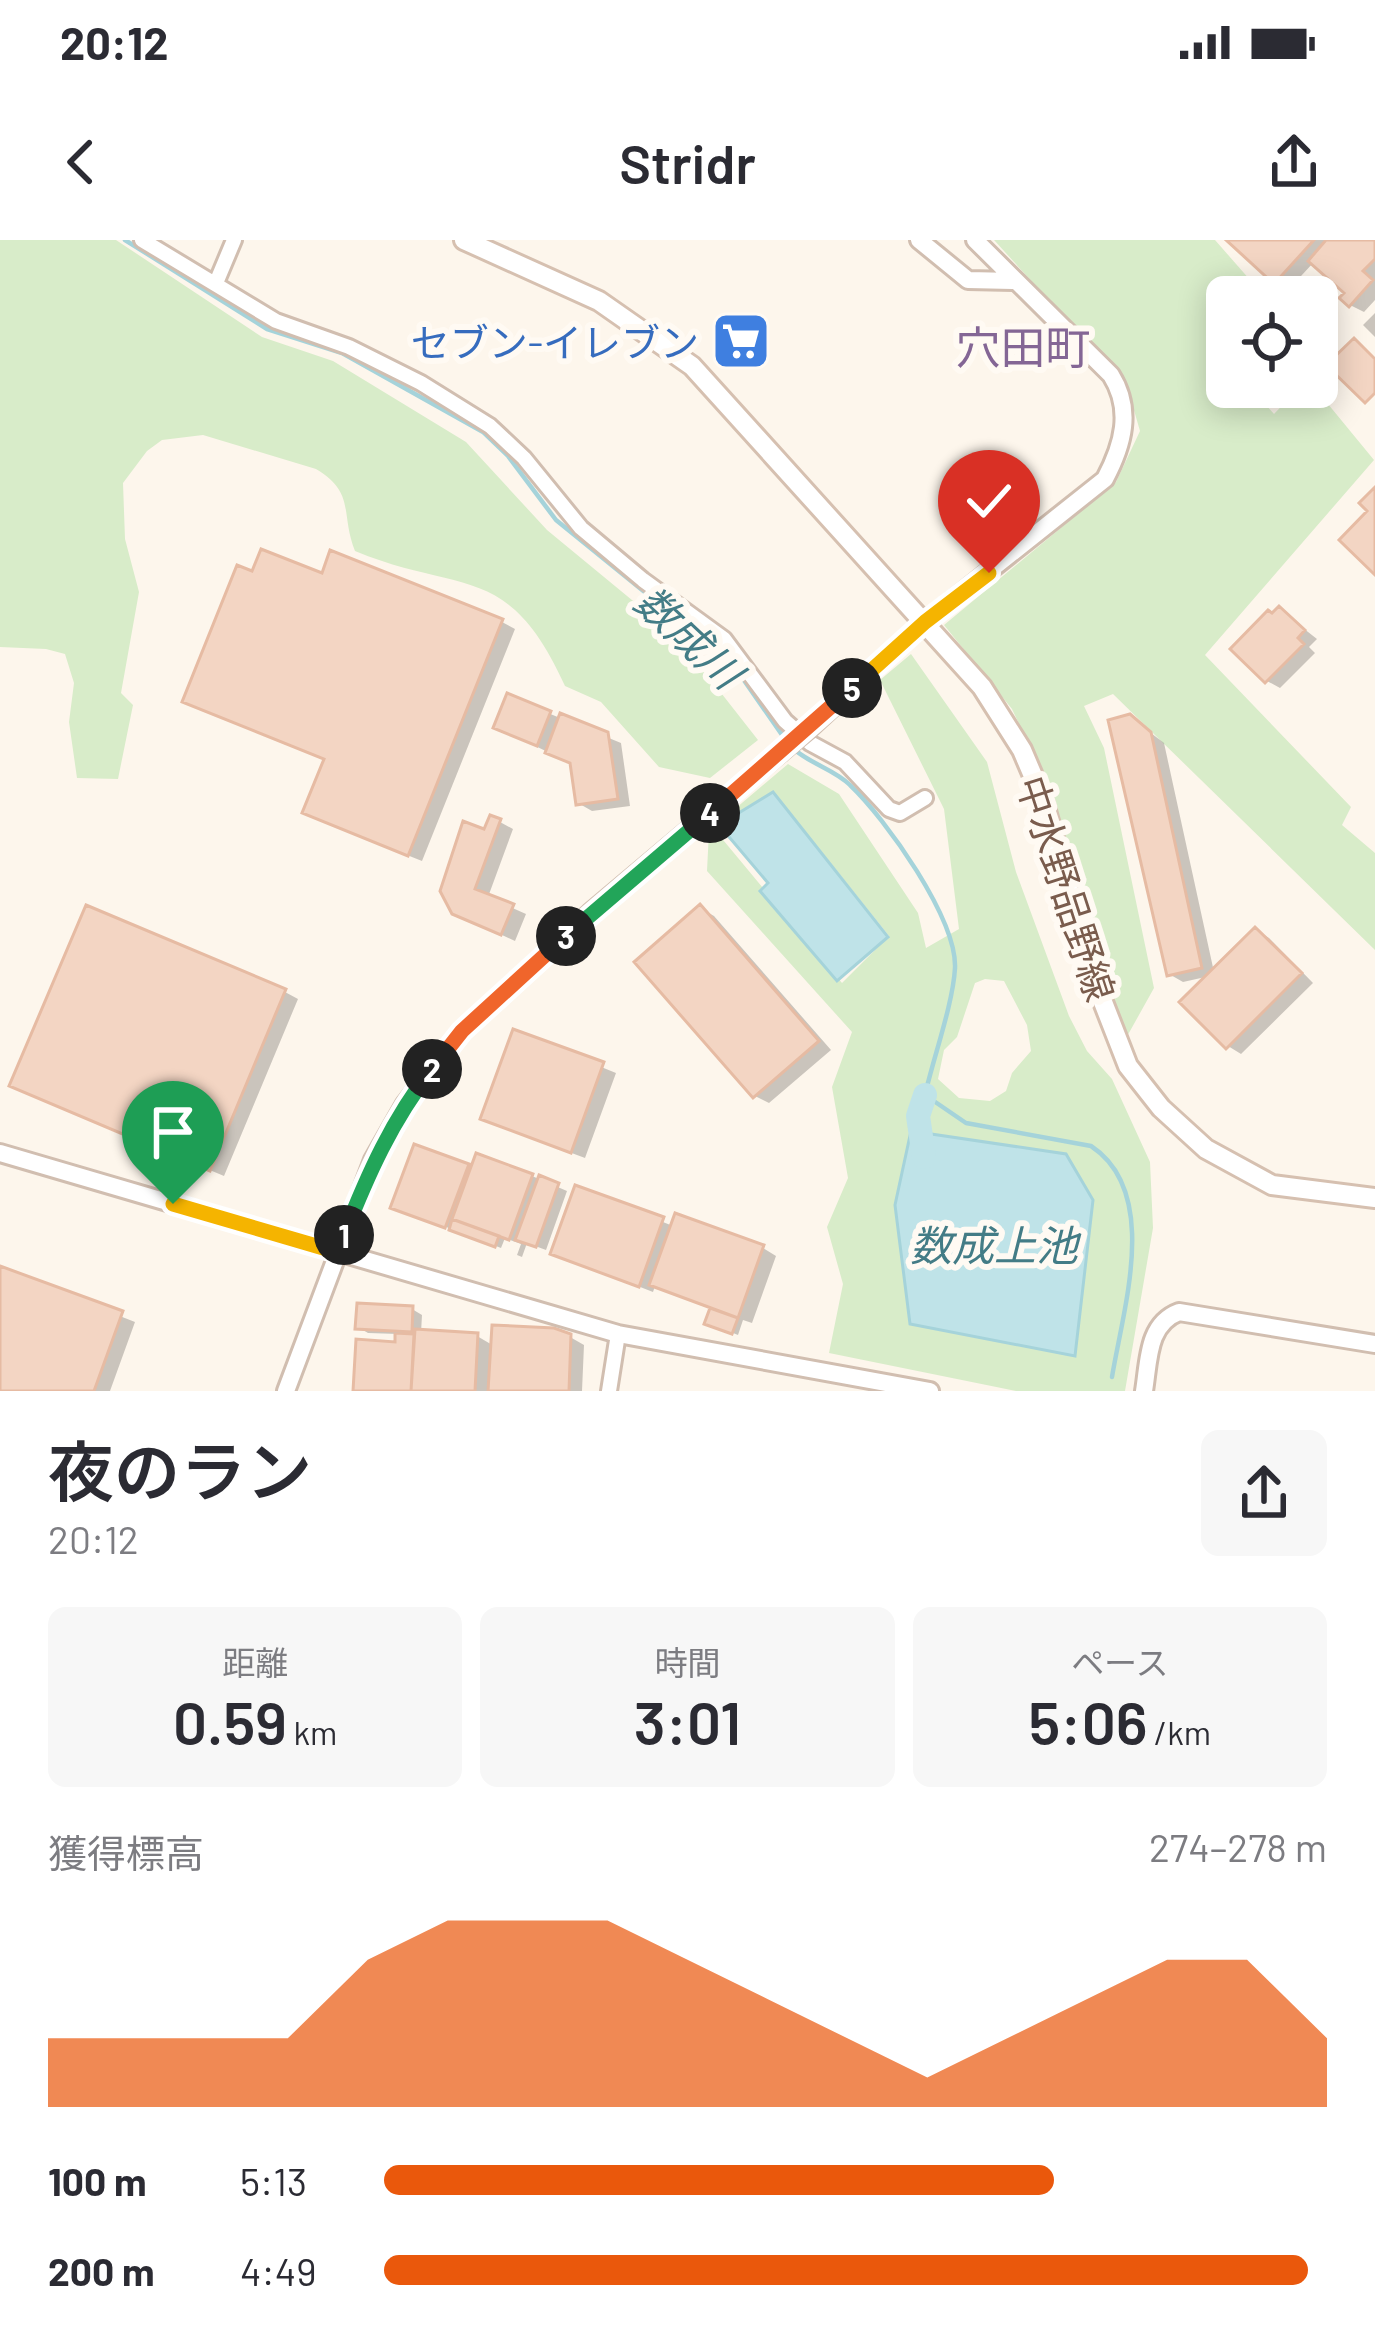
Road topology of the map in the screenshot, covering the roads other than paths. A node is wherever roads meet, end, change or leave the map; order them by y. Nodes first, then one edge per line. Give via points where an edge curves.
1 (142, 240) edge
2 (235, 240) edge
3 (464, 240) edge
4 (919, 240) edge
5 (975, 240) edge
6 (1013, 281) junction
7 (216, 284) junction
8 (925, 622) junction
9 (925, 798) dead end
10 (0, 1154) edge
11 (1375, 1198) edge
12 (337, 1252) junction
13 (618, 1334) junction
14 (1375, 1344) edge
15 (286, 1391) edge
16 (609, 1391) edge
17 (930, 1391) edge
18 (1144, 1391) edge

1 - 7 street
2 - 7 street
3 - 8 main road, 中水野品野線 via 599,301 692,366
4 - 6 street via 968,280
5 - 6 street
6 - 8 street via 1111,376 1123,393 1125,430 1105,479
7 - 9 street via 276,321 422,383 490,427 581,528 724,639 784,721 844,762 889,809 900,813
8 - 11 main road, 中水野品野線 via 982,687 1022,750 1128,1066 1206,1149 1272,1185
8 - 12 street, bridge via 462,1031 384,1141
10 - 12 street
12 - 13 street
12 - 15 street
13 - 16 street
13 - 17 street
14 - 18 street via 1179,1312 1156,1328

